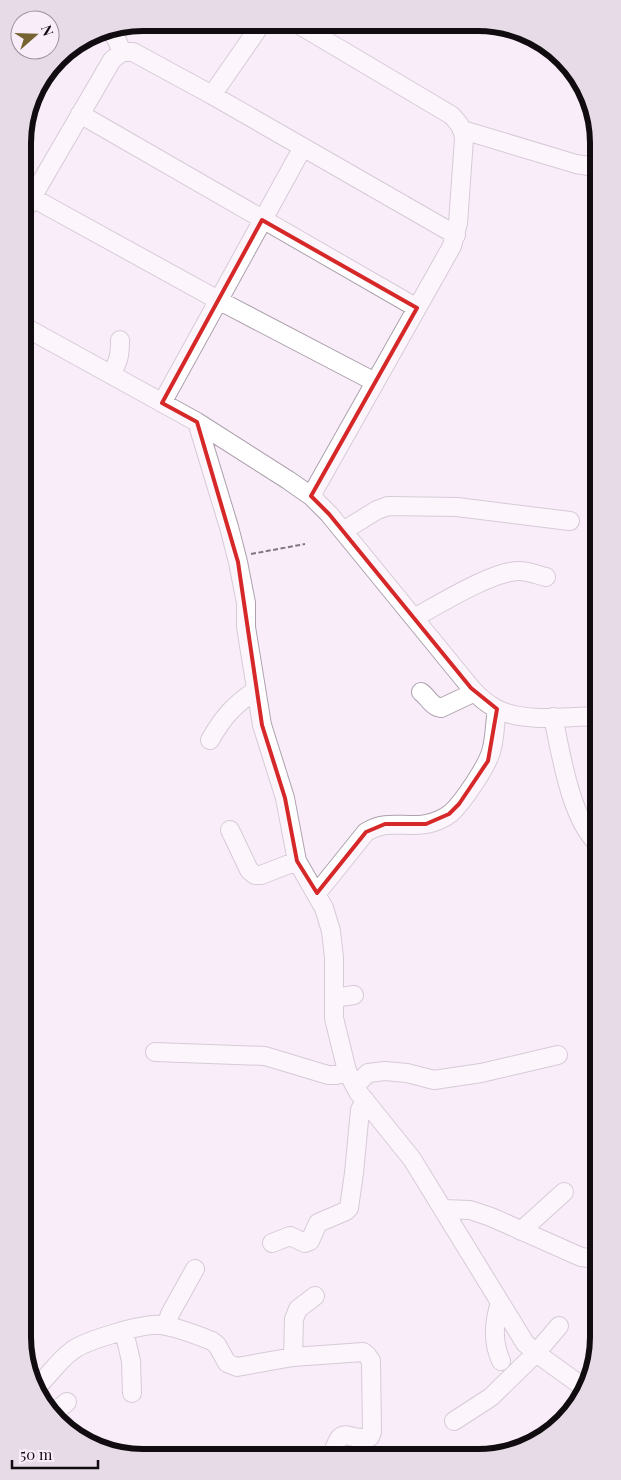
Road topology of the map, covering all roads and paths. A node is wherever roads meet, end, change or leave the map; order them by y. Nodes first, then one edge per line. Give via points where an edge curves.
1 (256, 31) edge
2 (308, 31) edge
3 (113, 35) edge
4 (122, 52) junction
5 (212, 95) junction
6 (80, 114) junction
7 (463, 130) junction
8 (302, 146) junction
9 (590, 166) edge
10 (31, 197) joint
11 (262, 220) junction
12 (456, 235) junction
13 (218, 300) junction
14 (417, 308) junction
15 (31, 330) edge
16 (120, 340) dead end
17 (111, 374) junction
18 (375, 382) junction
19 (162, 402) junction
20 (197, 422) junction
21 (311, 496) junction
22 (570, 521) dead end
23 (343, 531) junction
24 (304, 544) dead end
25 (237, 557) junction
26 (546, 577) dead end
27 (414, 618) junction
28 (256, 690) junction
29 (421, 692) dead end
30 (475, 692) junction
31 (497, 709) junction
32 (590, 716) edge
33 (552, 717) junction
34 (210, 740) dead end
35 (230, 830) dead end
36 (590, 837) edge
37 (297, 861) junction
38 (317, 893) junction
39 (354, 995) dead end
40 (334, 998) junction
41 (155, 1052) dead end
42 (558, 1055) dead end
43 (356, 1086) junction
44 (564, 1192) dead end
45 (444, 1209) junction
46 (521, 1231) junction
47 (272, 1243) dead end
48 (590, 1258) edge
49 (195, 1269) dead end
50 (315, 1296) dead end
51 (500, 1302) junction
52 (166, 1326) junction
53 (559, 1326) dead end
54 (124, 1331) junction
55 (536, 1354) junction
56 (293, 1357) junction
57 (501, 1361) dead end
58 (41, 1383) edge
59 (579, 1384) edge
60 (132, 1393) dead end
61 (454, 1421) dead end
62 (334, 1449) edge

1 - 5 street
2 - 7 street via 451,116
3 - 4 street
4 - 5 street via 133,52
4 - 6 street via 112,60
5 - 8 street
6 - 10 street
6 - 11 street
7 - 9 street
7 - 12 street
8 - 11 street
8 - 12 street
10 - 13 street
11 - 13 street
11 - 14 street
12 - 14 street
13 - 18 street
13 - 19 street
14 - 18 street
15 - 17 street
16 - 17 street via 118,363
17 - 19 street
18 - 21 street
19 - 20 street
20 - 21 street
20 - 25 street
21 - 23 street
22 - 23 street via 457,507 388,506
23 - 27 street
24 - 25 path
25 - 28 street
26 - 27 street via 519,571 507,574 479,583
27 - 30 street
28 - 34 street via 231,709
28 - 37 street via 262,725 285,798
29 - 30 street via 441,708
30 - 31 street
31 - 33 street via 514,715
31 - 38 street via 488,761 454,809 426,824 385,824 366,832
32 - 33 street
33 - 36 street via 574,804
35 - 37 street via 255,874 261,875
37 - 38 street
38 - 40 street via 333,944
39 - 40 street
40 - 43 street via 336,1028
41 - 43 street via 266,1056 336,1076
42 - 43 street via 482,1073 434,1080 407,1073 368,1073
43 - 45 street via 412,1159
43 - 47 street via 360,1110 349,1208 318,1224 310,1241 305,1243 290,1236
44 - 46 street
45 - 46 street via 470,1210
45 - 51 street
46 - 48 street
49 - 52 street
50 - 56 street via 298,1309 294,1319
51 - 55 street via 525,1343
51 - 57 street via 494,1322 494,1339
52 - 54 street via 152,1325
52 - 56 street via 212,1341 232,1366
53 - 55 street
54 - 58 street via 78,1347
54 - 60 street via 131,1361
55 - 59 street
55 - 61 street via 491,1397
56 - 62 street via 363,1352 371,1361 370,1437 346,1435 336,1441

